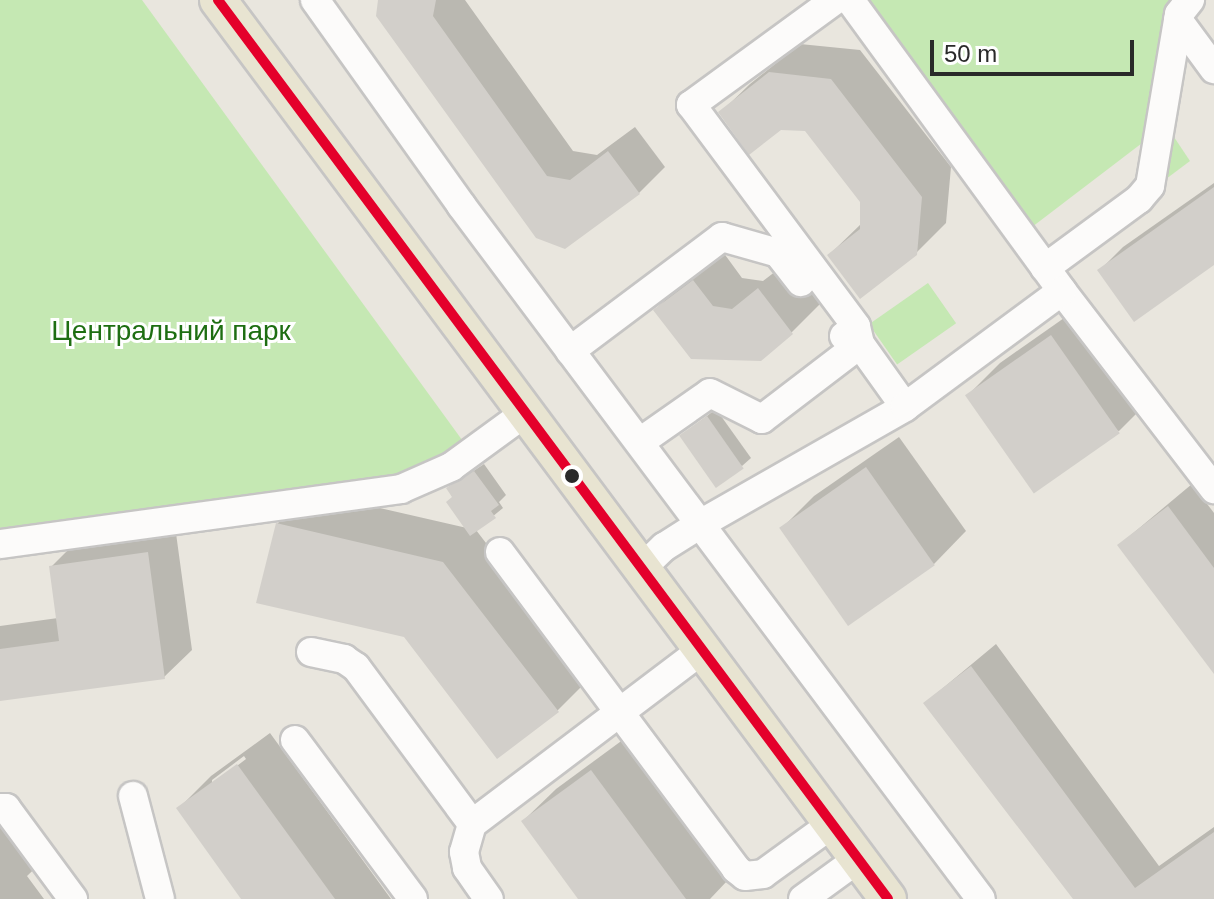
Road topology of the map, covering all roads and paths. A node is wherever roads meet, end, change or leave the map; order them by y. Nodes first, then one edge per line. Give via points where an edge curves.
1 (218, 0) edge
2 (315, 0) edge
3 (835, 0) edge
4 (850, 0) edge
5 (1184, 10) edge
6 (1214, 69) edge
7 (1045, 268) junction
8 (1062, 291) junction
9 (860, 344) junction
10 (570, 351) junction
11 (905, 407) junction
12 (525, 413) junction
13 (640, 442) junction
14 (1214, 489) edge
15 (702, 523) junction
16 (0, 544) edge
17 (500, 552) dead end
18 (641, 569) junction
19 (702, 650) junction
20 (311, 652) dead end
21 (621, 713) junction
22 (295, 740) dead end
23 (133, 796) dead end
24 (0, 808) edge
25 (472, 824) junction
26 (832, 824) junction
27 (858, 859) junction
28 (73, 899) edge
29 (160, 899) edge
30 (413, 899) edge
31 (489, 899) edge
32 (803, 899) edge
33 (888, 899) edge
34 (981, 899) edge

1 - 12 main road
2 - 10 lane
3 - 9 lane via 691,105 856,326
4 - 7 lane via 1020,242
5 - 6 lane
5 - 7 lane via 1150,186
7 - 8 lane
8 - 11 lane
8 - 14 lane
9 - 10 lane via 842,335 778,253 722,237
9 - 11 lane
9 - 13 lane via 762,419 710,393
10 - 13 lane
11 - 15 lane
12 - 16 lane via 451,467 401,489
12 - 18 main road
13 - 15 lane
15 - 18 lane
15 - 34 lane
17 - 21 lane
18 - 19 main road
19 - 21 lane
19 - 26 main road
20 - 25 lane via 356,667
21 - 25 lane
21 - 26 lane via 745,876 763,874
22 - 30 lane
23 - 29 lane
24 - 28 lane via 6,808
25 - 31 lane via 464,852 467,868
26 - 27 main road
27 - 32 lane
27 - 33 main road

